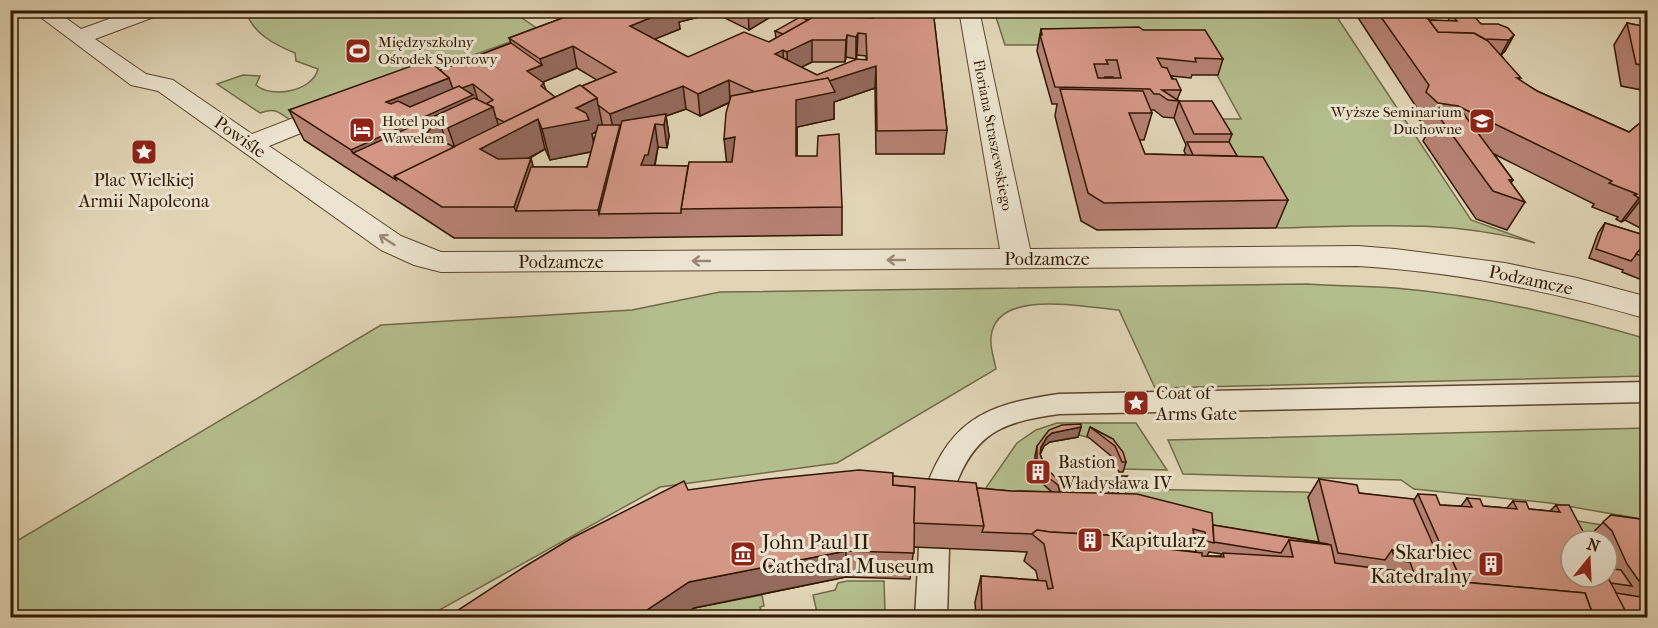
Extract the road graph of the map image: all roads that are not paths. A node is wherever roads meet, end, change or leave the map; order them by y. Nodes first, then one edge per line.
1 (41, 10) edge
2 (155, 10) edge
3 (969, 10) edge
4 (79, 37) junction
5 (352, 104) edge
6 (250, 144) junction
7 (1017, 259) junction
8 (441, 262) joint
9 (1647, 308) edge
10 (1647, 392) edge
11 (936, 503) edge
12 (934, 548) edge
13 (931, 618) edge

1 - 4 street, Powiśle
2 - 4 street
3 - 7 street, Floriana Straszewskiego
4 - 6 street, Powiśle
5 - 6 street
8 -> 6 street, Powiśle
7 -> 8 street, Podzamcze
7 - 9 street, Podzamcze
10 - 11 street
12 - 13 street

